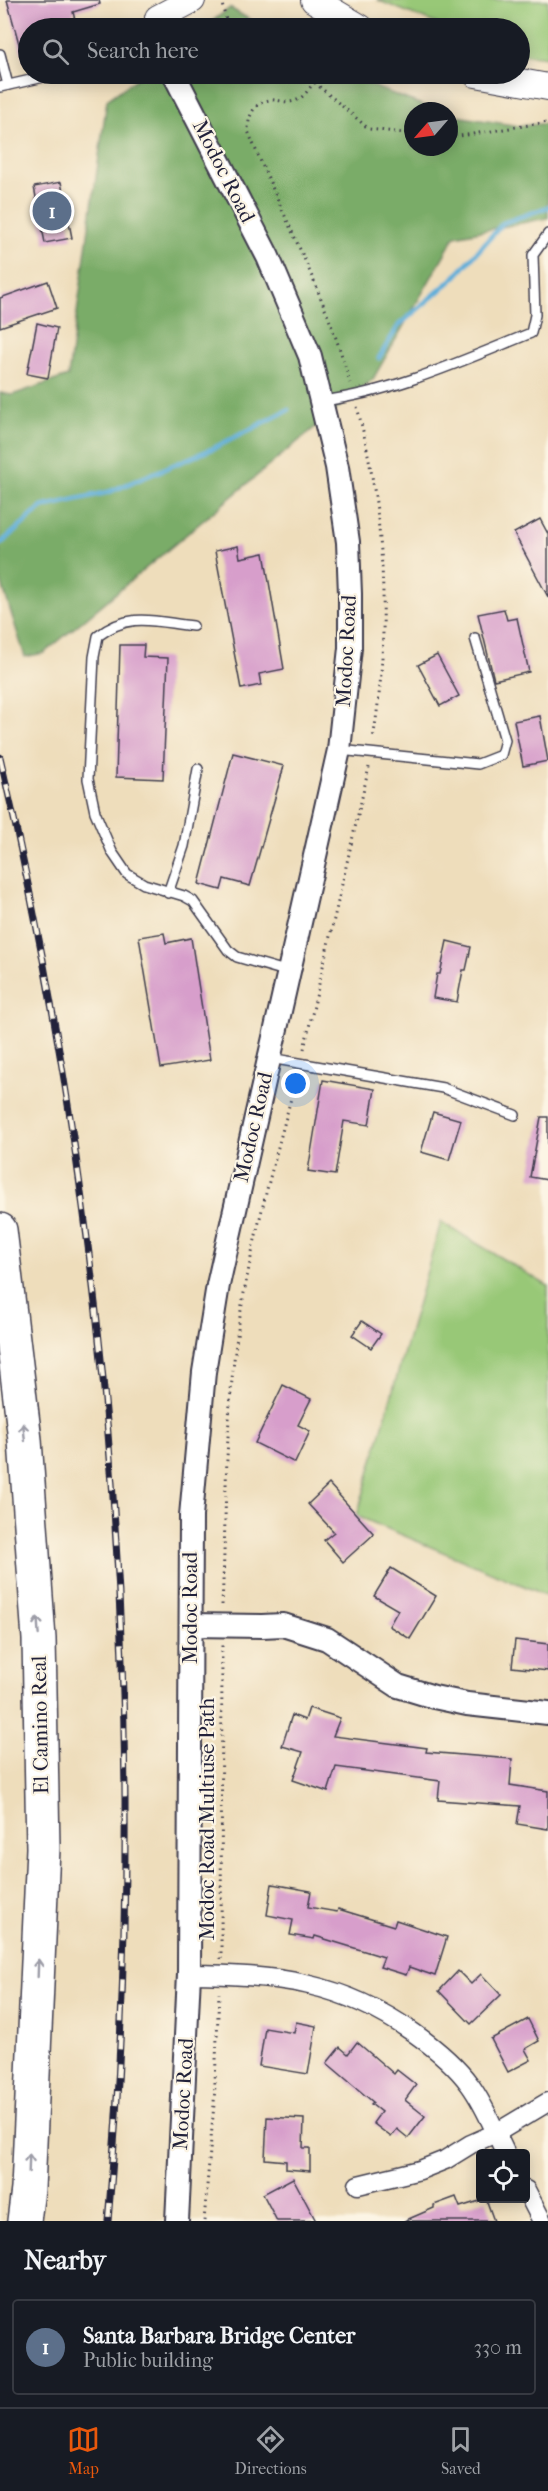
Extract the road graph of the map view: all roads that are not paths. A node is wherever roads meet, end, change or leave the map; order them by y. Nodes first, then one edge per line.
1 (192, 0) edge
2 (315, 0) edge
3 (158, 15) edge
4 (345, 18) edge
5 (0, 54) edge
6 (179, 84) edge
7 (530, 84) edge
8 (4, 86) edge
9 (548, 87) edge
10 (548, 234) edge
11 (322, 401) junction
12 (193, 626) dead end
13 (475, 638) dead end
14 (339, 750) junction
15 (198, 769) dead end
16 (168, 893) junction
17 (289, 972) junction
18 (268, 1057) junction
19 (515, 1115) dead end
20 (0, 1230) edge
21 (191, 1624) junction
22 (548, 1713) edge
23 (189, 1974) junction
24 (548, 2102) edge
25 (496, 2133) junction
26 (504, 2149) edge
27 (358, 2185) dead end
28 (530, 2199) edge
29 (24, 2221) edge
30 (177, 2221) edge
31 (542, 2221) edge

1 - 3 main road
2 - 4 main road
5 - 8 lane
6 - 11 street, Modoc Road
7 - 9 main road
10 - 11 lane
11 - 14 street, Modoc Road
12 - 16 lane
13 - 14 lane
14 - 17 street, Modoc Road
15 - 16 lane
16 - 17 lane
17 - 18 street, Modoc Road
18 - 19 lane
18 - 21 street, Modoc Road
29 -> 20 highway, El Camino Real
21 - 22 street
21 - 23 street, Modoc Road
23 - 25 street
23 - 30 street, Modoc Road
24 - 25 street
25 - 26 street
25 - 27 street
28 - 31 street

